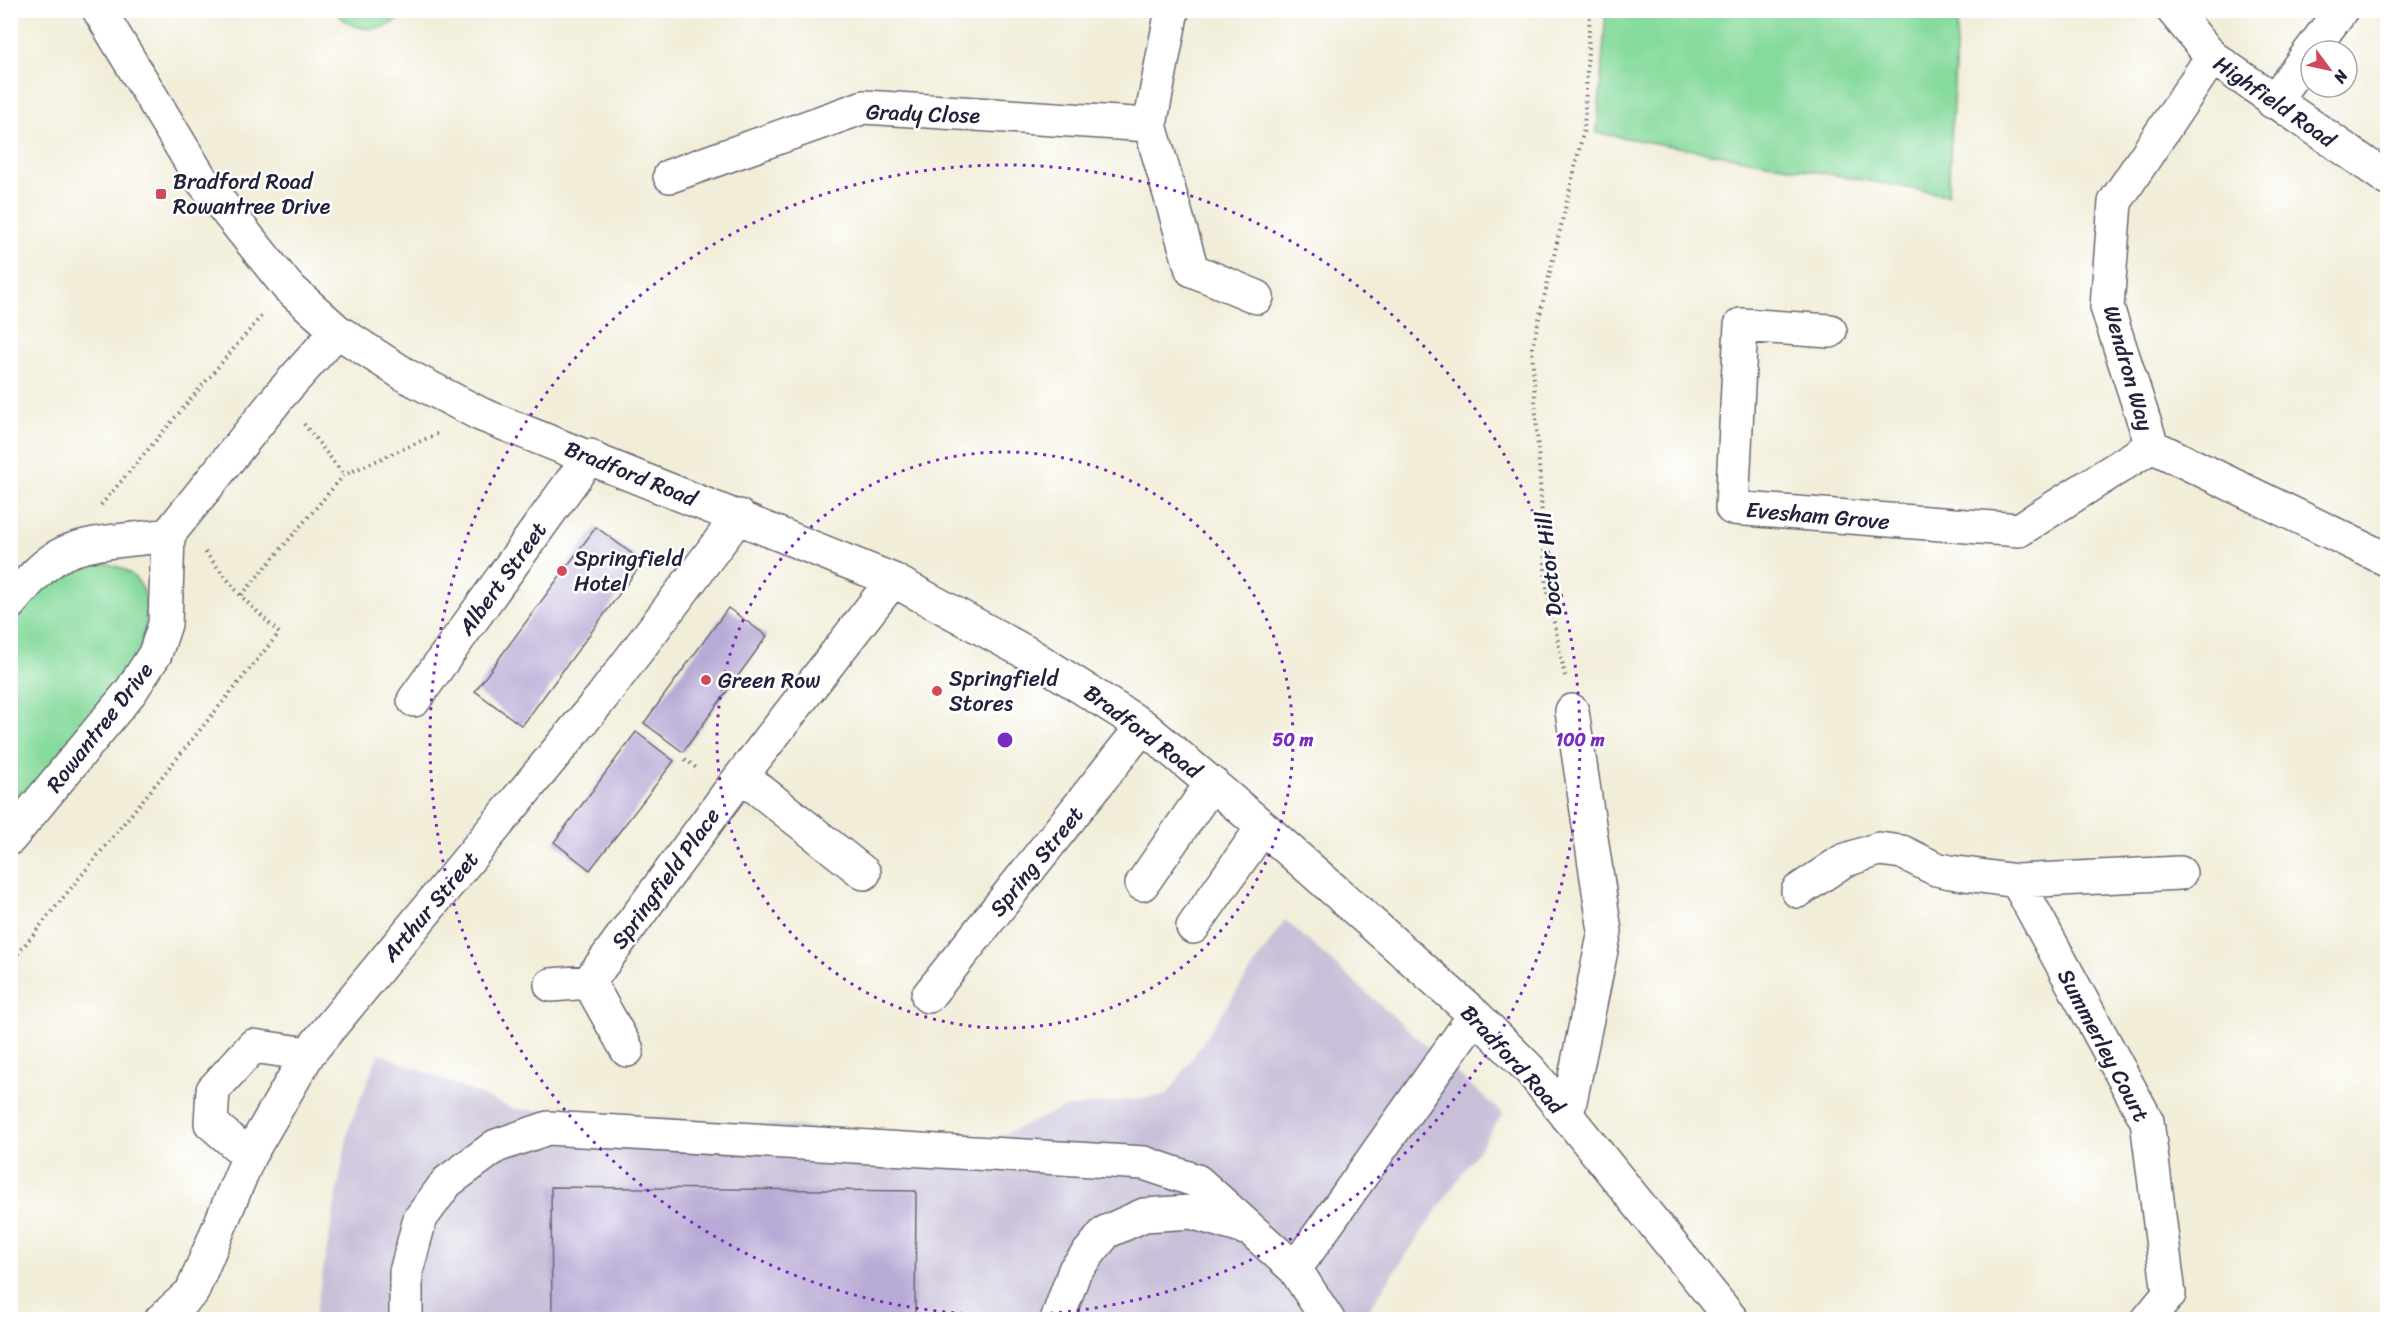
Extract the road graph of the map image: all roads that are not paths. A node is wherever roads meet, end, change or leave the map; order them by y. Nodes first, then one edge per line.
1 (99, 10) edge
2 (1172, 10) edge
3 (2173, 10) edge
4 (2341, 10) edge
5 (2212, 57) junction
6 (2273, 102) junction
7 (1150, 125) junction
8 (670, 176) dead end
9 (2388, 179) edge
10 (1257, 297) dead end
11 (337, 331) junction
12 (1830, 331) dead end
13 (2152, 446) junction
14 (590, 456) junction
15 (739, 516) junction
16 (173, 528) junction
17 (2388, 560) edge
18 (892, 580) junction
19 (10, 603) edge
20 (414, 700) dead end
21 (1572, 711) road end
22 (1143, 726) junction
23 (742, 776) junction
24 (1212, 783) junction
25 (1263, 827) junction
26 (10, 838) edge
27 (864, 873) dead end
28 (2180, 873) dead end
29 (2017, 881) junction
30 (1142, 884) dead end
31 (1798, 891) dead end
32 (1192, 927) dead end
33 (589, 982) junction
34 (551, 985) dead end
35 (928, 996) dead end
36 (1474, 1015) junction
37 (627, 1050) dead end
38 (308, 1054) junction
39 (1567, 1116) junction
40 (249, 1156) junction
41 (1256, 1231) junction
42 (1295, 1269) junction
43 (2176, 1307) edge
44 (161, 1320) edge
45 (406, 1320) edge
46 (1057, 1320) edge
47 (1328, 1320) edge
48 (1732, 1320) edge
49 (2148, 1320) edge

1 - 11 street, Bradford Road
2 - 7 street
3 - 5 street, Highfield Road
4 - 6 street
5 - 6 street, Highfield Road
5 - 13 street, Wendron Way
6 - 9 street, Highfield Road
7 - 8 street, Grady Close
7 - 10 street
11 - 14 street, Bradford Road
11 - 16 street
12 - 13 street, Evesham Grove
13 - 17 street, Wendron Way
14 - 15 street, Bradford Road
14 - 20 street, Albert Street
15 - 18 street, Bradford Road
15 - 38 street, Arthur Street
16 - 19 street
16 - 26 street, Rowantree Drive
18 - 22 street, Bradford Road
18 - 23 street, Springfield Place
21 - 39 street
22 - 24 street, Bradford Road
22 - 35 street, Spring Street
23 - 27 street
23 - 33 street, Springfield Place
24 - 25 street, Bradford Road
24 - 30 street
25 - 32 street
25 - 36 street, Bradford Road
28 - 29 street
29 - 31 street
29 - 43 street, Summerley Court
33 - 34 street
33 - 37 street
36 - 39 street, Bradford Road
36 - 42 street
38 - 40 street, Arthur Street
38 - 40 street
39 - 48 street, Bradford Road
40 - 44 street, Arthur Street
41 - 42 street
41 - 45 street
41 - 46 street
42 - 47 street
43 - 49 street, Summerley Court

